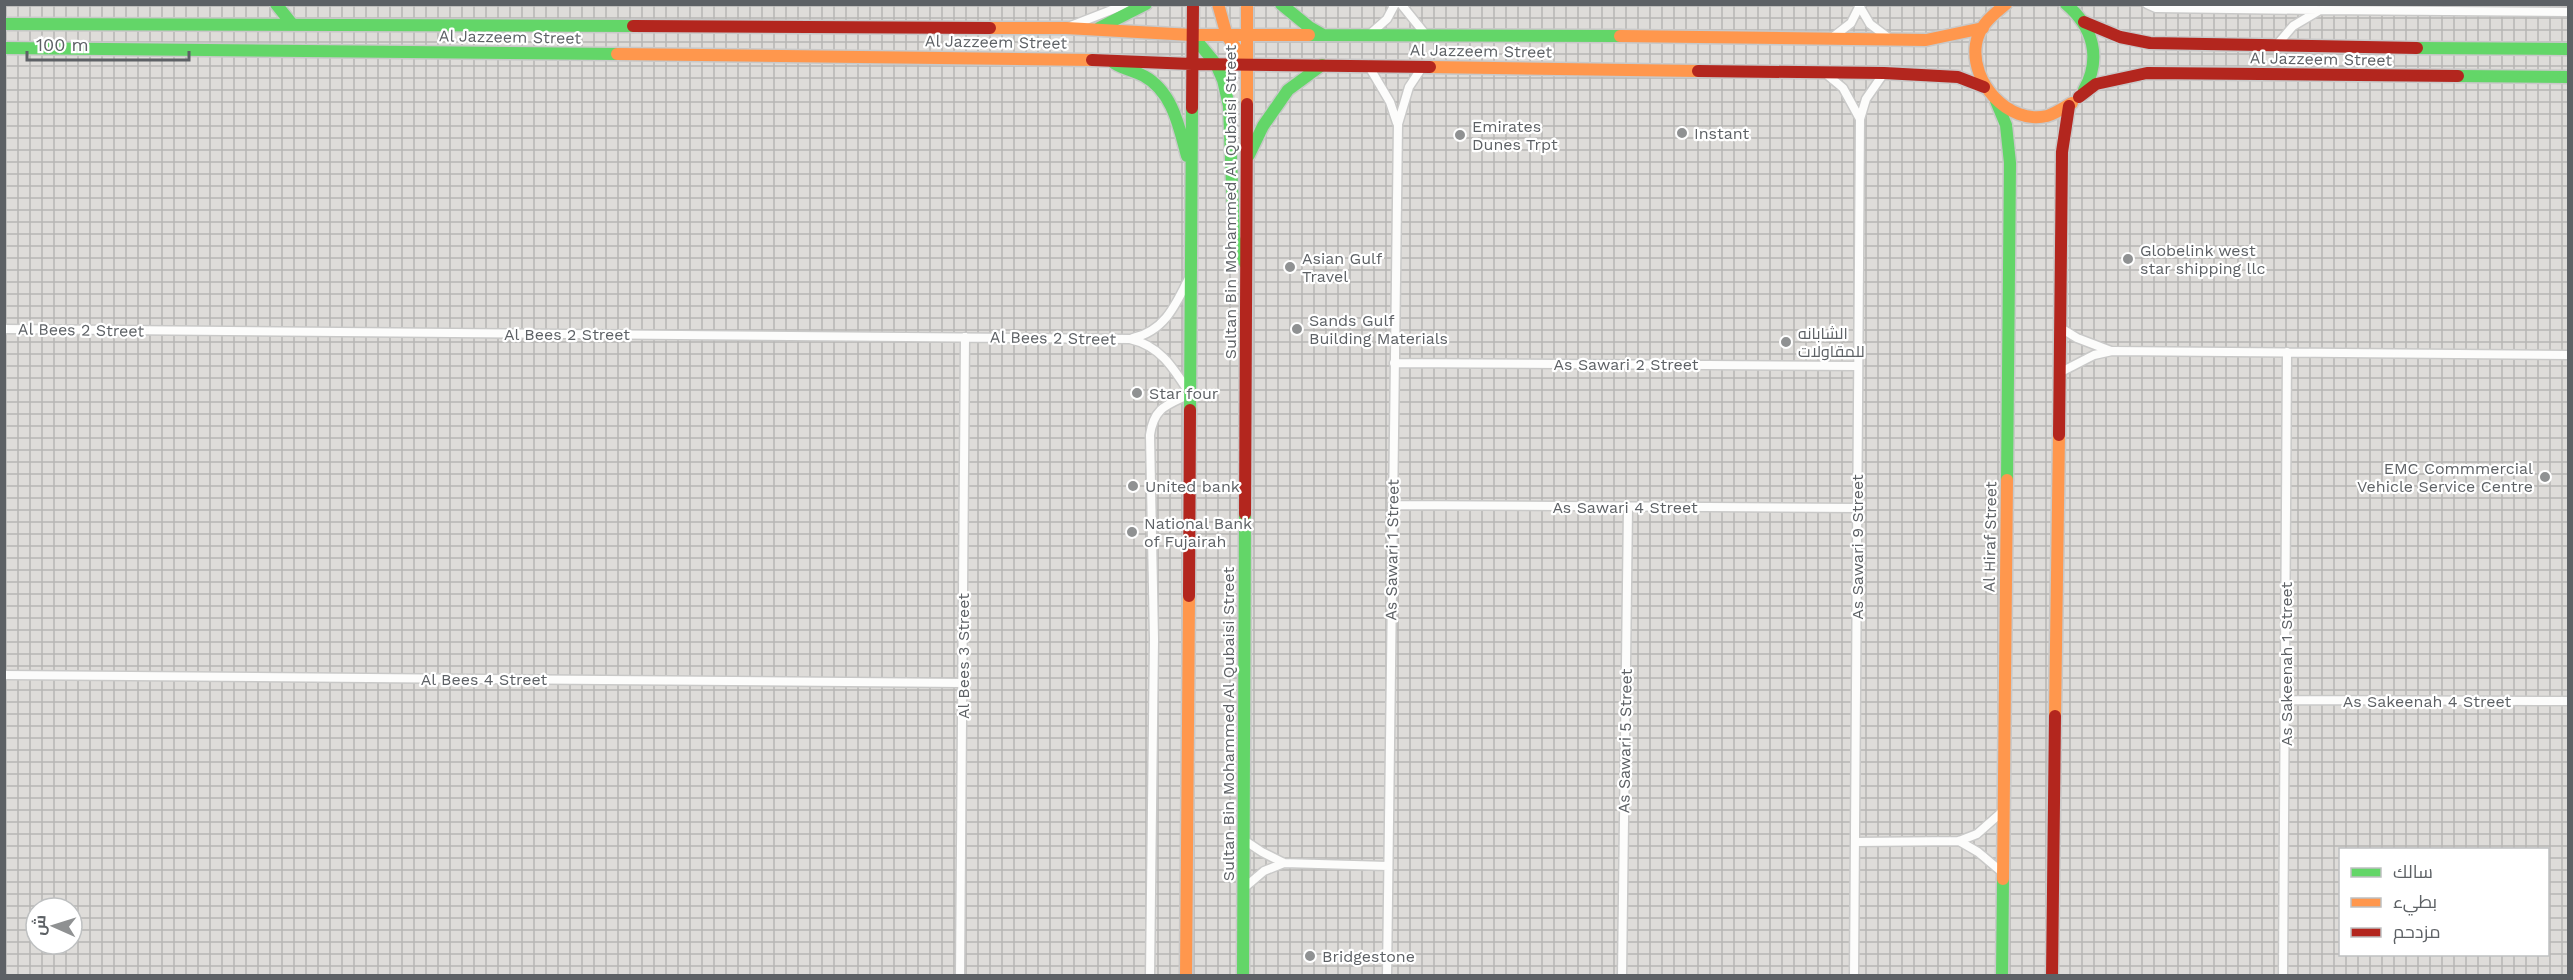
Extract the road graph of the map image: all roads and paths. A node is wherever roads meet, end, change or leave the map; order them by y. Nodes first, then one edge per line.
1 (276, 4) edge
2 (1127, 4) edge
3 (1146, 4) edge
4 (1193, 4) edge
5 (1218, 4) edge
6 (1247, 4) edge
7 (1281, 4) edge
8 (1395, 4) edge
9 (1401, 4) edge
10 (2147, 4) edge
11 (2002, 5) edge
12 (2066, 5) edge
13 (1860, 6) edge
14 (2284, 9) junction
15 (2320, 10) junction
16 (2568, 12) edge
17 (2084, 22) junction
18 (4, 24) edge
19 (292, 24) junction
20 (1066, 28) junction
21 (1983, 28) junction
22 (1097, 29) junction
23 (1370, 34) junction
24 (2285, 34) junction
25 (1192, 35) junction
26 (1226, 35) junction
27 (1246, 35) junction
28 (1426, 35) junction
29 (1324, 36) junction
30 (1829, 39) junction
31 (1894, 41) junction
32 (2275, 47) junction
33 (4, 48) edge
34 (2568, 49) edge
35 (1110, 60) junction
36 (1247, 63) junction
37 (1192, 64) junction
38 (1216, 64) junction
39 (1322, 65) junction
40 (1368, 65) junction
41 (1423, 66) junction
42 (1825, 73) junction
43 (1884, 73) junction
44 (2568, 77) edge
45 (1984, 87) junction
46 (2079, 97) junction
47 (1996, 101) junction
48 (2068, 106) junction
49 (1860, 119) junction
50 (1398, 124) junction
51 (1247, 158) junction
52 (1191, 170) junction
53 (1247, 267) junction
54 (1191, 274) junction
55 (2059, 327) junction
56 (4, 329) edge
57 (965, 338) junction
58 (1130, 339) junction
59 (2112, 351) junction
60 (2287, 352) junction
61 (2568, 355) edge
62 (1394, 363) junction
63 (1858, 366) junction
64 (2059, 373) junction
65 (1190, 394) junction
66 (1392, 505) junction
67 (1628, 507) junction
68 (1857, 508) junction
69 (4, 675) edge
70 (963, 683) junction
71 (2286, 700) junction
72 (2568, 701) edge
73 (2003, 811) junction
74 (1244, 840) junction
75 (1959, 841) junction
76 (1855, 842) junction
77 (1284, 863) junction
78 (1388, 866) junction
79 (2003, 873) junction
80 (1244, 888) junction
81 (960, 975) edge
82 (1150, 975) edge
83 (1186, 975) edge
84 (1243, 975) edge
85 (1387, 975) edge
86 (1623, 975) edge
87 (1854, 975) edge
88 (2002, 975) edge
89 (2052, 975) edge
90 (2283, 975) edge

1 - 19 street
2 - 20 street
3 - 22 street
4 - 25 street
5 - 26 street
6 - 27 street, Sultan Bin Mohammed Al Qubaisi Street
7 - 29 street
8 - 23 street
9 - 28 street
10 - 14 street
11 - 21 street
12 - 17 street
13 - 30 street
13 - 31 street
14 - 15 street
14 - 24 street
15 - 16 street
15 - 24 street
17 - 32 street, Al Jazzeem Street
17 - 46 street
18 - 19 street, Al Jazzeem Street
19 - 20 street, Al Jazzeem Street
20 - 22 street, Al Jazzeem Street
21 - 31 street, Al Jazzeem Street
21 - 45 street
22 - 25 street, Al Jazzeem Street
23 - 28 street, Al Jazzeem Street
23 - 29 street, Al Jazzeem Street
24 - 32 street
25 - 26 street, Al Jazzeem Street
25 - 37 street
25 - 38 street
26 - 27 street, Al Jazzeem Street
26 - 36 street
27 - 29 street, Al Jazzeem Street
27 - 36 street, Sultan Bin Mohammed Al Qubaisi Street
28 - 30 street, Al Jazzeem Street
30 - 31 street, Al Jazzeem Street
32 - 34 street, Al Jazzeem Street
33 - 35 street, Al Jazzeem Street
35 - 37 street, Al Jazzeem Street
35 - 52 street
36 - 38 street, Al Jazzeem Street
36 - 39 street, Al Jazzeem Street
36 - 51 street, Sultan Bin Mohammed Al Qubaisi Street
37 - 38 street, Al Jazzeem Street
37 - 52 street
38 - 53 street
39 - 40 street, Al Jazzeem Street
39 - 51 street
40 - 41 street, Al Jazzeem Street
40 - 50 street, As Sawari 1 Street
41 - 42 street, Al Jazzeem Street
41 - 50 street, As Sawari 1 Street
42 - 43 street, Al Jazzeem Street
42 - 49 street
43 - 45 street, Al Jazzeem Street
43 - 49 street, As Sawari 9 Street
44 - 46 street, Al Jazzeem Street
45 - 47 street
46 - 48 street
47 - 48 street
47 - 73 street, Al Hiraf Street
48 - 55 street
49 - 63 street, As Sawari 9 Street
50 - 62 street, As Sawari 1 Street
51 - 53 street, Sultan Bin Mohammed Al Qubaisi Street
52 - 54 street
53 - 74 street, Sultan Bin Mohammed Al Qubaisi Street
54 - 58 street, Al Bees 2 Street
54 - 65 street
55 - 59 street
55 - 64 street
56 - 57 street, Al Bees 2 Street
57 - 58 street, Al Bees 2 Street
57 - 70 street, Al Bees 3 Street
58 - 65 street, Al Bees 2 Street
59 - 60 street
59 - 64 street
60 - 61 street
60 - 71 street, As Sakeenah 1 Street
62 - 63 street, As Sawari 2 Street
62 - 66 street, As Sawari 1 Street
63 - 68 street, As Sawari 9 Street
64 - 89 street
65 - 82 street
65 - 83 street
66 - 67 street, As Sawari 4 Street
66 - 78 street, As Sawari 1 Street
67 - 68 street, As Sawari 4 Street
67 - 86 street, As Sawari 5 Street
68 - 76 street, As Sawari 9 Street
69 - 70 street, Al Bees 4 Street
70 - 81 street, Al Bees 3 Street
71 - 72 street, As Sakeenah 4 Street
71 - 90 street, As Sakeenah 1 Street
73 - 75 street
73 - 79 street, Al Hiraf Street
74 - 77 street
74 - 80 street, Sultan Bin Mohammed Al Qubaisi Street
75 - 76 street
75 - 79 street
76 - 87 street, As Sawari 9 Street
77 - 78 street
77 - 80 street
78 - 85 street, As Sawari 1 Street
79 - 88 street, Al Hiraf Street
80 - 84 street, Sultan Bin Mohammed Al Qubaisi Street

